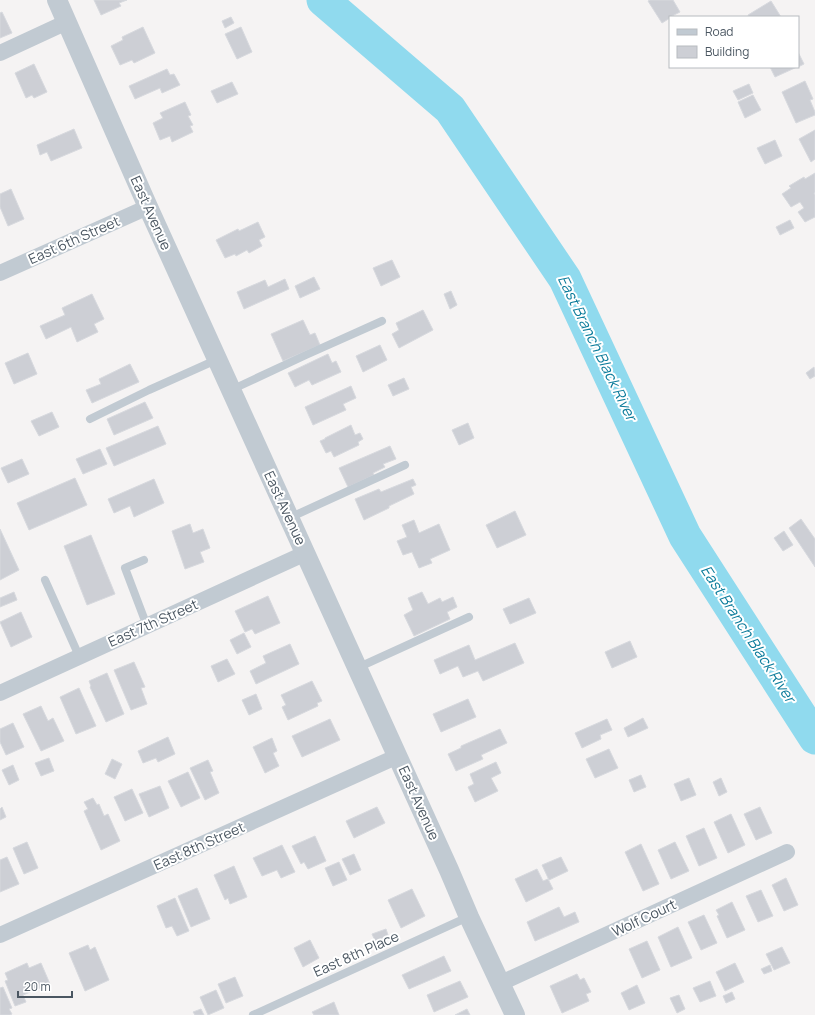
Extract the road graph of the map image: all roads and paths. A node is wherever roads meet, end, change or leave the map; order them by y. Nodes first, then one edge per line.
1 (57, 0) edge
2 (67, 22) junction
3 (0, 53) edge
4 (148, 207) junction
5 (0, 273) edge
6 (382, 321) dead end
7 (217, 360) junction
8 (231, 390) junction
9 (90, 419) dead end
10 (405, 465) dead end
11 (290, 518) junction
12 (306, 554) junction
13 (144, 560) dead end
14 (45, 580) dead end
15 (469, 617) dead end
16 (147, 626) junction
17 (79, 656) junction
18 (357, 668) junction
19 (0, 692) edge
20 (398, 756) junction
21 (787, 852) dead end
22 (469, 917) junction
23 (0, 935) edge
24 (501, 983) junction
25 (253, 1015) edge
26 (515, 1015) edge

1 - 2 street, East Avenue
2 - 3 street
2 - 4 street, East Avenue
4 - 5 street, East 6th Street
4 - 7 street, East Avenue
6 - 8 lane
7 - 8 street, East Avenue
7 - 9 lane
8 - 11 street, East Avenue
10 - 11 lane
11 - 12 street, East Avenue
12 - 16 street, East 7th Street
12 - 18 street, East Avenue
13 - 16 lane
14 - 17 lane
15 - 18 lane
16 - 17 street, East 7th Street
17 - 19 street, East 7th Street
18 - 20 street, East Avenue
20 - 22 street, East Avenue
20 - 23 street, East 8th Street
21 - 24 street, Wolf Court
22 - 24 street, East Avenue
22 - 25 lane, East 8th Place
24 - 26 street, East Avenue

